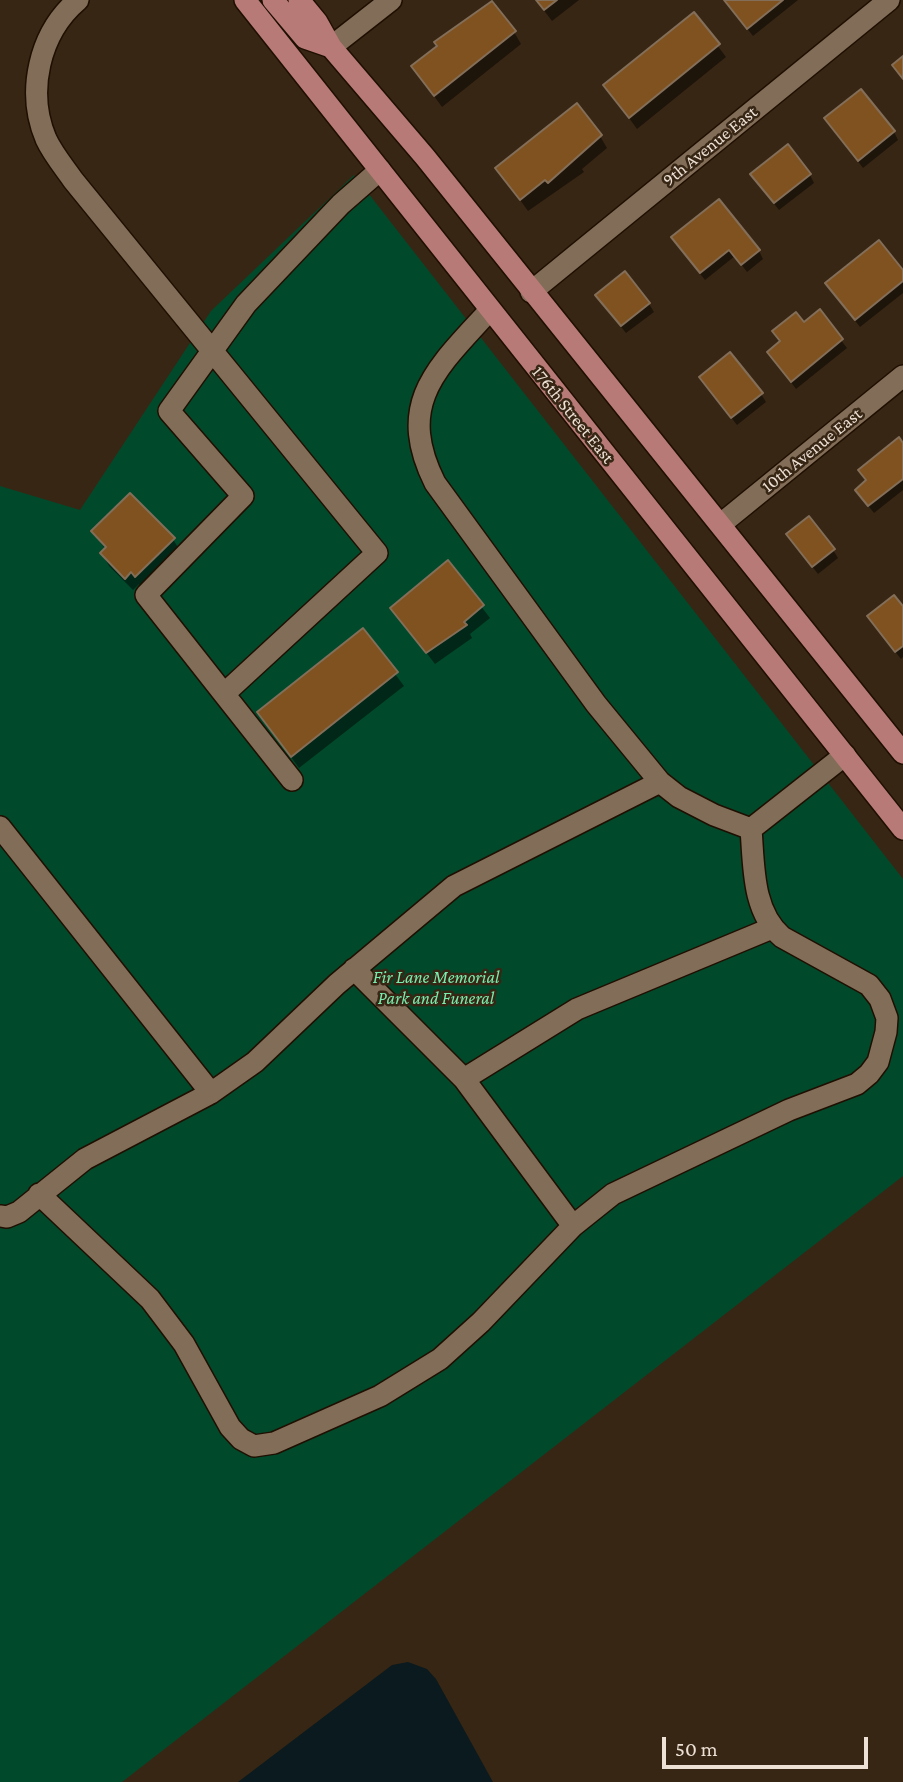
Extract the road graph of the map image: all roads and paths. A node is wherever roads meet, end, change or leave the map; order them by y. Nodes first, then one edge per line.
1 (78, 0) edge
2 (245, 0) edge
3 (273, 0) edge
4 (299, 0) edge
5 (391, 0) edge
6 (889, 0) edge
7 (331, 47) junction
8 (380, 170) junction
9 (531, 292) junction
10 (489, 311) junction
11 (213, 351) junction
12 (903, 376) edge
13 (721, 524) junction
14 (224, 694) junction
15 (903, 752) edge
16 (845, 755) junction
17 (292, 780) dead end
18 (660, 782) junction
19 (0, 827) edge
20 (751, 829) junction
21 (903, 829) edge
22 (772, 928) junction
23 (354, 969) junction
24 (464, 1079) junction
25 (211, 1093) junction
26 (40, 1194) junction
27 (0, 1216) edge
28 (573, 1227) junction

1 - 11 street
2 - 8 main road, 176th Street East
3 - 7 main road
4 - 7 main road
5 - 7 street
6 - 9 street, 9th Avenue East
7 - 9 main road
8 - 10 main road, 176th Street East
8 - 11 street
9 - 13 main road
10 - 16 main road, 176th Street East
10 - 18 street
11 - 14 street
11 - 14 street
12 - 13 street, 10th Avenue East
13 - 15 main road
14 - 17 street
16 - 20 street
16 - 21 main road, 176th Street East
18 - 20 street
18 - 23 street
19 - 25 street
20 - 22 street
22 - 24 street
22 - 28 street
23 - 24 street
23 - 25 street
24 - 28 street
25 - 26 street
26 - 27 street
26 - 28 street

